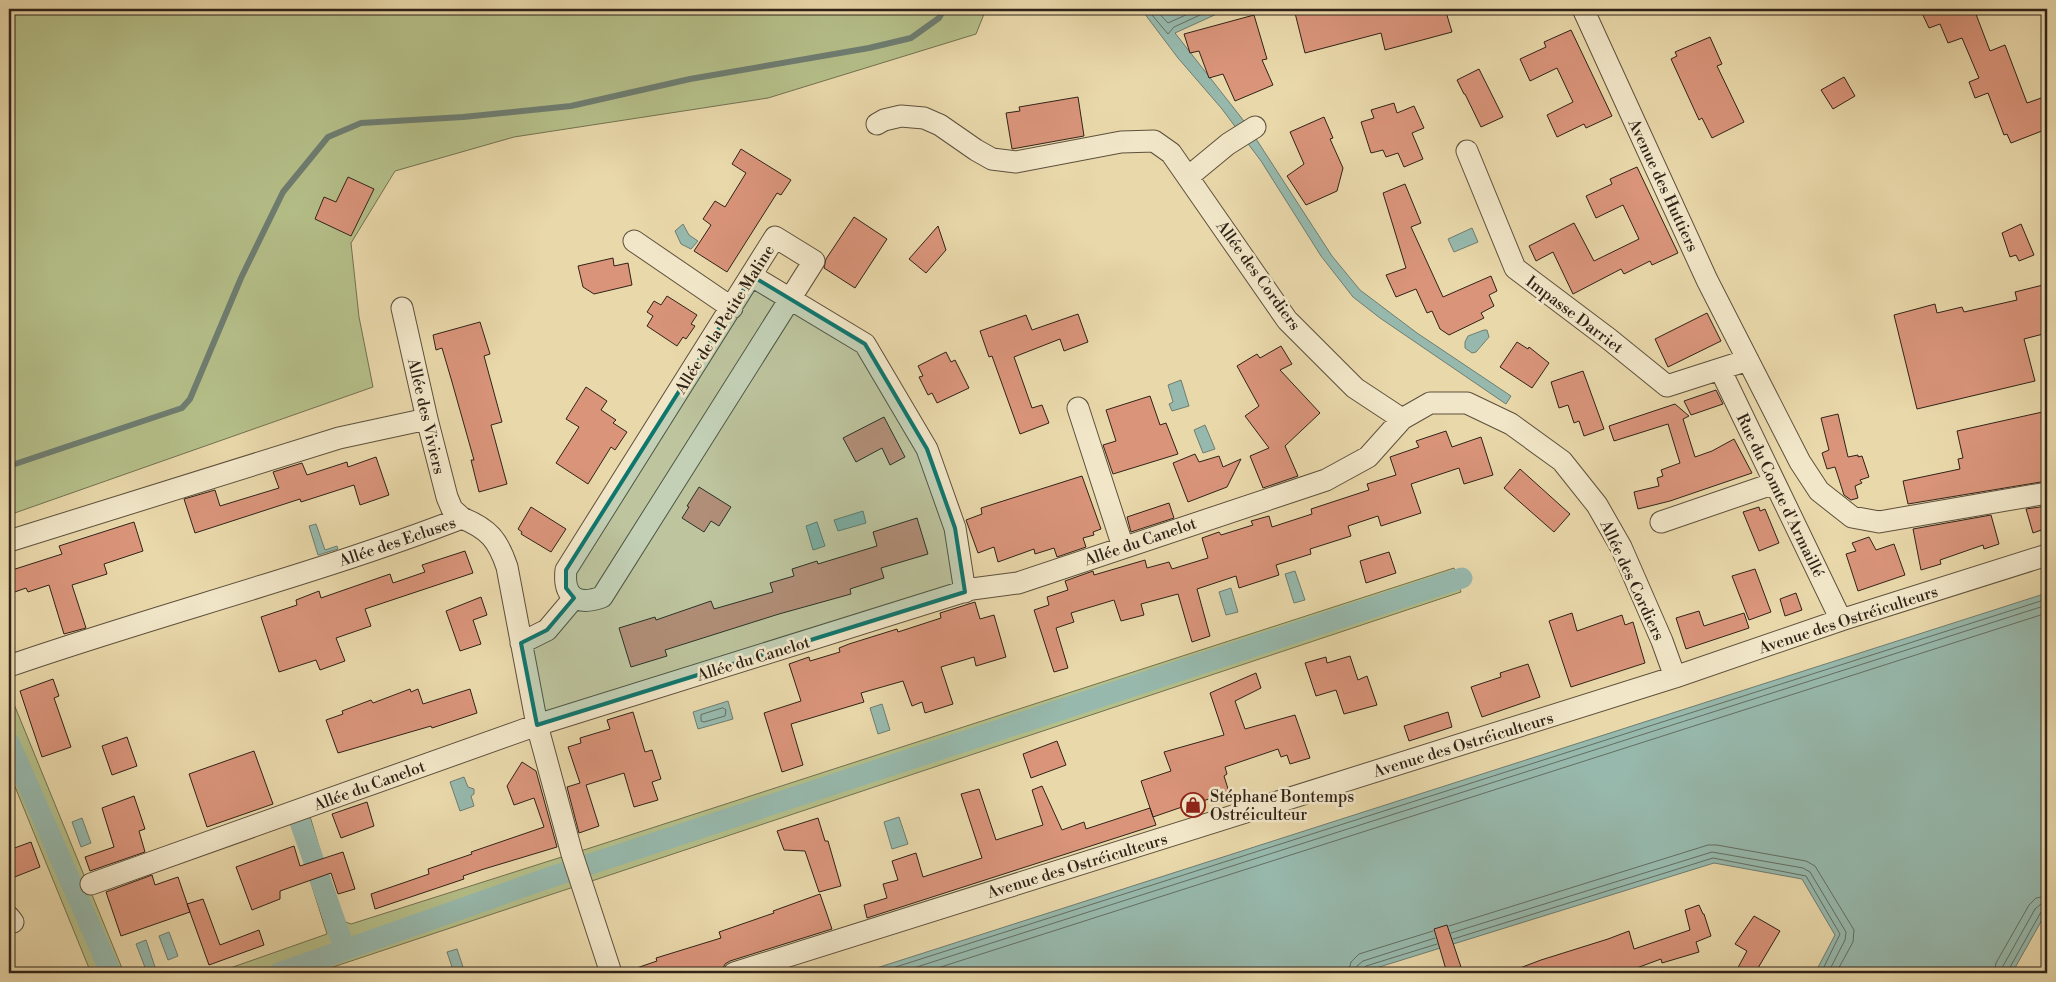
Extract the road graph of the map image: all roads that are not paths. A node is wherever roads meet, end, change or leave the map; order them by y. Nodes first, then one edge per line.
1 (1583, 9) edge
2 (877, 124) dead end
3 (1255, 127) dead end
4 (1467, 151) dead end
5 (1188, 176) junction
6 (634, 241) dead end
7 (752, 276) junction
8 (790, 298) junction
9 (402, 308) dead end
10 (732, 308) junction
11 (1748, 360) junction
12 (1720, 369) junction
13 (1078, 408) dead end
14 (427, 419) junction
15 (1402, 419) junction
16 (1776, 483) junction
17 (2047, 493) edge
18 (462, 518) junction
19 (1661, 522) dead end
20 (9, 542) edge
21 (1123, 547) junction
22 (2047, 555) edge
23 (965, 592) junction
24 (574, 598) junction
25 (1841, 620) junction
26 (521, 643) junction
27 (9, 666) edge
28 (1675, 677) junction
29 (537, 725) junction
30 (91, 884) dead end
31 (611, 973) edge
32 (734, 973) edge

1 - 11 street, Avenue des Huttiers
2 - 5 street, Allée des Cordiers
3 - 5 street
4 - 12 street, Impasse Darriet
5 - 15 street, Allée des Cordiers
6 - 10 street
7 - 8 street
7 - 8 street, Allée de la Petite Maline
7 - 10 street, Allée de la Petite Maline
8 - 23 street
8 - 24 street, Allée de la Petite Maline
9 - 14 street, Allée des Viviers
10 - 24 street, Allée de la Petite Maline
11 - 12 street, Impasse Darriet
11 - 17 street, Avenue des Huttiers
12 - 16 street, Rue du Comte d'Armaillé
13 - 21 street
14 - 18 street, Allée des Viviers
14 - 20 street
15 - 21 street, Allée du Canelot
15 - 28 street, Allée des Cordiers
16 - 19 street
16 - 25 street, Rue du Comte d'Armaillé
18 - 26 street, Allée des Ecluses
18 - 27 street, Allée des Ecluses
21 - 23 street, Allée du Canelot
22 - 25 street, Avenue des Ostréiculteurs
23 - 29 street, Allée du Canelot
24 - 26 street
25 - 28 street, Avenue des Ostréiculteurs
26 - 29 street, Allée des Ecluses
28 - 32 street, Avenue des Ostréiculteurs
29 - 30 street, Allée du Canelot
29 - 31 street, Allée des Ecluses

